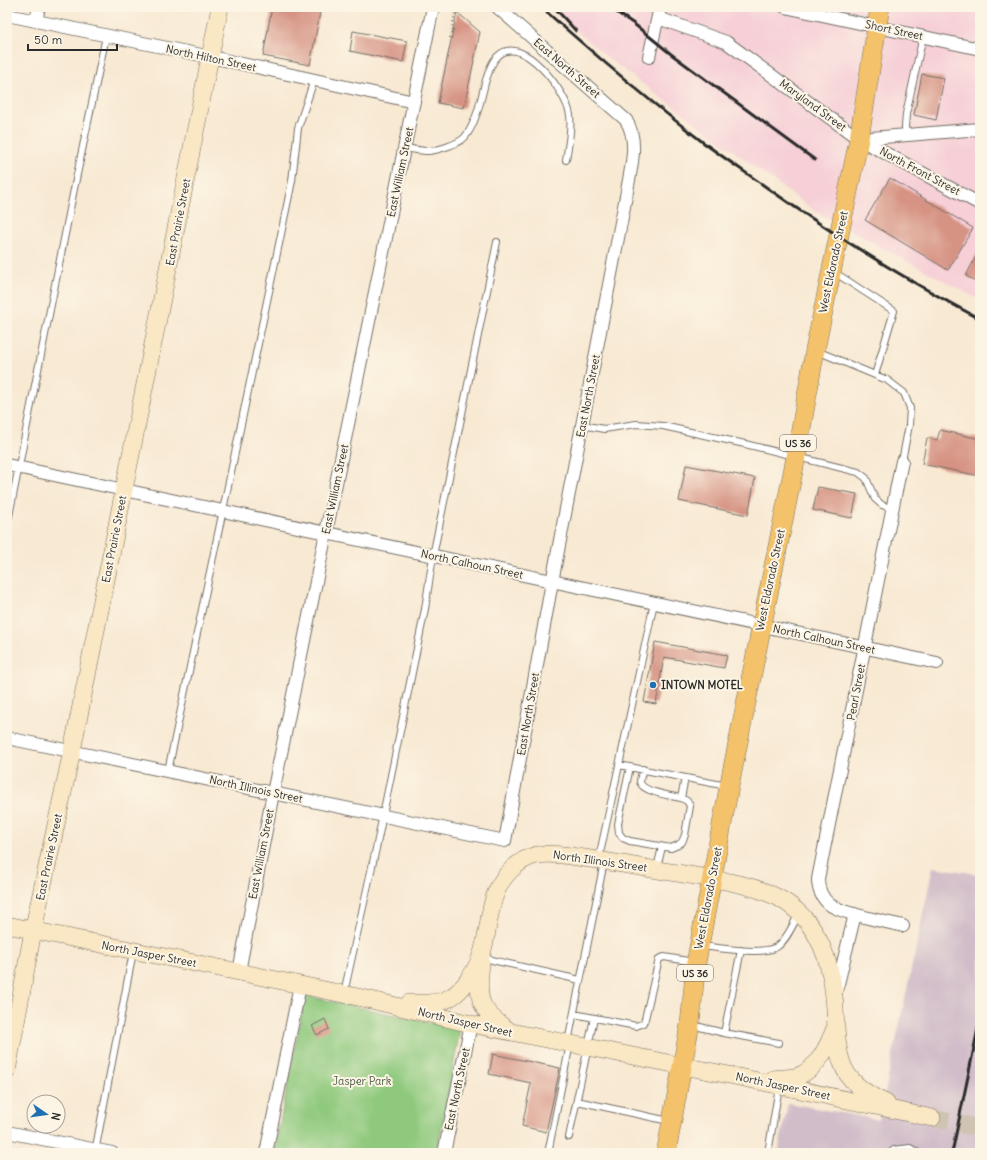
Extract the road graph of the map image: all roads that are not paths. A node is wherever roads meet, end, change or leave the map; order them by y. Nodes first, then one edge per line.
1 (39, 7) edge
2 (220, 7) edge
3 (433, 7) edge
4 (497, 7) edge
5 (785, 7) edge
6 (880, 7) edge
7 (659, 13) edge
8 (7, 15) edge
9 (36, 21) junction
10 (877, 26) junction
11 (106, 36) junction
12 (923, 36) junction
13 (980, 49) edge
14 (650, 57) dead end
15 (211, 58) junction
16 (314, 80) junction
17 (414, 102) junction
18 (980, 129) edge
19 (906, 135) junction
20 (859, 138) junction
21 (405, 148) junction
22 (566, 160) dead end
23 (980, 204) edge
24 (498, 242) dead end
25 (832, 271) junction
26 (815, 350) junction
27 (875, 375) junction
28 (582, 425) junction
29 (796, 457) junction
30 (902, 461) joint
31 (7, 466) edge
32 (19, 468) junction
33 (124, 490) junction
34 (894, 509) junction
35 (223, 511) junction
36 (7, 526) edge
37 (326, 533) junction
38 (433, 556) junction
39 (552, 582) junction
40 (654, 603) junction
41 (761, 626) junction
42 (864, 648) junction
43 (938, 664) dead end
44 (7, 738) edge
45 (72, 751) junction
46 (619, 765) junction
47 (630, 767) junction
48 (643, 770) junction
49 (168, 771) junction
50 (685, 778) junction
51 (729, 787) junction
52 (273, 793) junction
53 (681, 798) junction
54 (383, 816) junction
55 (505, 841) joint
56 (662, 846) junction
57 (601, 860) junction
58 (657, 870) junction
59 (712, 879) junction
60 (799, 914) junction
61 (855, 914) junction
62 (7, 926) edge
63 (903, 926) dead end
64 (33, 931) junction
65 (741, 950) junction
66 (133, 951) junction
67 (698, 954) junction
68 (481, 956) junction
69 (239, 972) junction
70 (580, 980) junction
71 (300, 985) junction
72 (344, 994) junction
73 (835, 996) junction
74 (367, 999) junction
75 (574, 1014) junction
76 (594, 1018) junction
77 (471, 1024) junction
78 (690, 1024) junction
79 (836, 1026) junction
80 (511, 1032) junction
81 (724, 1033) junction
82 (779, 1043) dead end
83 (569, 1044) junction
84 (588, 1048) junction
85 (682, 1067) junction
86 (7, 1071) edge
87 (739, 1077) junction
88 (780, 1086) junction
89 (577, 1101) junction
90 (672, 1122) junction
91 (7, 1132) edge
92 (569, 1137) dead end
93 (95, 1151) edge
94 (112, 1153) edge
95 (266, 1153) edge
96 (444, 1153) edge
97 (548, 1153) edge
98 (666, 1153) edge
99 (768, 1153) edge
100 (890, 1153) edge
101 (918, 1153) edge

1 - 9 street
2 - 15 street, East Prairie Street
3 - 17 street, East William Street
4 - 28 street, East North Street
5 - 10 street, Short Street
6 - 10 main road, West Eldorado Street / US 36
7 - 14 street
7 - 20 street, Maryland Street
8 - 9 street, North Hilton Street
9 - 11 street, North Hilton Street
10 - 12 street, Short Street
10 - 20 main road, West Eldorado Street / US 36
11 - 15 street, North Hilton Street
11 - 32 lane
12 - 13 street, Short Street
12 - 19 lane
15 - 16 street, North Hilton Street
15 - 33 street, East Prairie Street
16 - 17 street, North Hilton Street
16 - 35 lane
17 - 21 street, East William Street
18 - 19 street
19 - 20 street
20 - 23 street, North Front Street
20 - 25 main road, West Eldorado Street / US 36
21 - 22 lane
21 - 37 street, East William Street
24 - 38 lane
25 - 26 main road, West Eldorado Street / US 36
25 - 27 lane
26 - 27 lane
26 - 29 main road, West Eldorado Street / US 36
27 - 30 lane
28 - 29 lane
28 - 39 street, East North Street
29 - 34 lane
29 - 41 main road, West Eldorado Street / US 36
30 - 34 street, Pearl Street
31 - 32 street, North Calhoun Street
32 - 33 street, North Calhoun Street
32 - 36 lane
33 - 35 street, North Calhoun Street
33 - 45 street, East Prairie Street
34 - 42 street, Pearl Street
35 - 37 street, North Calhoun Street
35 - 49 lane
37 - 38 street, North Calhoun Street
37 - 52 street, East William Street
38 - 39 street, North Calhoun Street
38 - 54 lane
39 - 40 street, North Calhoun Street
39 - 55 street, East North Street
40 - 41 street, North Calhoun Street
40 - 46 lane
41 - 42 street, North Calhoun Street
41 - 51 main road, West Eldorado Street / US 36
42 - 43 street, North Calhoun Street
42 - 61 street, Pearl Street
44 - 45 street, North Illinois Street
45 - 49 street, North Illinois Street
45 - 64 street, East Prairie Street
46 - 47 lane
46 - 57 lane
47 - 48 lane
47 - 56 lane
48 - 50 lane
48 - 53 lane
49 - 52 street, North Illinois Street
50 - 51 lane
50 - 53 lane
51 - 59 main road, West Eldorado Street / US 36
52 - 54 street, North Illinois Street
52 - 69 street, East William Street
53 - 56 lane
54 - 55 street, North Illinois Street
54 - 72 lane
56 - 58 lane
57 - 58 street, North Illinois Street
57 - 68 street, North Illinois Street
57 - 70 lane
58 - 59 street, North Illinois Street
59 - 60 street, North Illinois Street
59 - 67 main road, West Eldorado Street / US 36
60 - 65 lane
60 - 73 street, North Illinois Street
61 - 63 street
61 - 73 street
62 - 64 street, North Jasper Street
64 - 66 street, North Jasper Street
64 - 86 street, East Prairie Street
65 - 67 lane
65 - 81 lane
66 - 69 street, North Jasper Street
66 - 93 lane
67 - 76 lane
67 - 78 main road, West Eldorado Street / US 36
68 - 70 lane
68 - 74 street, North Illinois Street
68 - 80 street
69 - 71 street, North Jasper Street
70 - 75 lane
71 - 72 street, North Jasper Street
71 - 95 street
72 - 74 street, North Jasper Street
73 - 79 street, North Illinois Street
74 - 77 street, North Jasper Street
75 - 76 lane
75 - 83 lane
76 - 84 lane
77 - 80 street, North Jasper Street
77 - 96 street, East North Street
78 - 81 lane
78 - 85 main road, West Eldorado Street / US 36
79 - 87 street
79 - 88 street, North Jasper Street
80 - 83 street, North Jasper Street
81 - 82 lane
83 - 84 street, North Jasper Street
83 - 97 lane
84 - 85 street, North Jasper Street
84 - 89 lane
85 - 87 street, North Jasper Street
85 - 90 main road, West Eldorado Street / US 36
87 - 88 street, North Jasper Street
88 - 99 lane
89 - 90 lane
89 - 92 lane
90 - 98 main road, West Eldorado Street / US 36
91 - 93 street
93 - 94 street
100 - 101 lane

